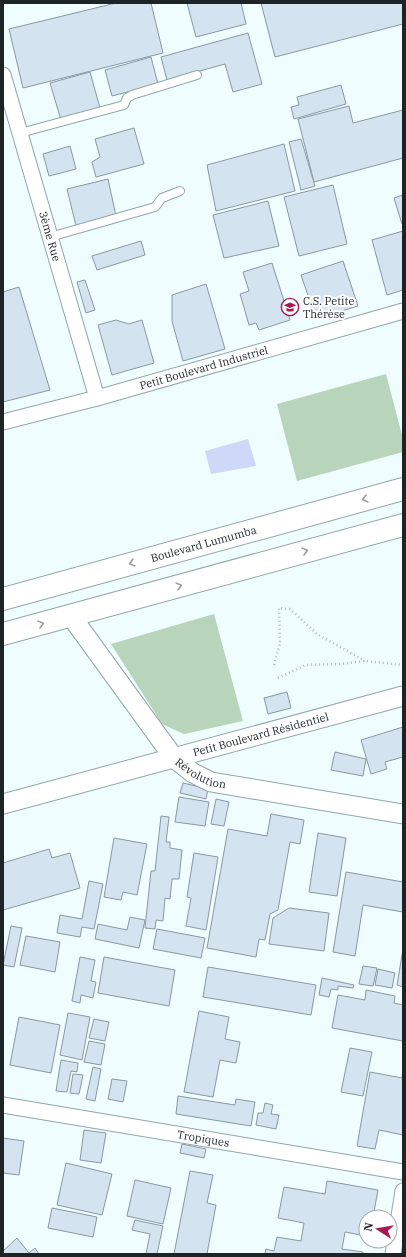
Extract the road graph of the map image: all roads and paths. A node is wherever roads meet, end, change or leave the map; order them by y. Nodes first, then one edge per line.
1 (197, 75) dead end
2 (3, 76) edge
3 (20, 133) junction
4 (180, 191) dead end
5 (50, 237) junction
6 (403, 311) edge
7 (96, 398) junction
8 (3, 422) edge
9 (403, 489) edge
10 (403, 525) edge
11 (3, 599) edge
12 (71, 616) junction
13 (3, 634) edge
14 (364, 661) junction
15 (274, 665) dead end
16 (403, 665) edge
17 (278, 678) dead end
18 (403, 696) edge
19 (174, 758) junction
20 (3, 804) edge
21 (403, 814) edge
22 (3, 1105) edge
23 (403, 1172) edge
24 (403, 1191) edge
25 (392, 1254) edge

1 - 3 lane
2 - 3 street, 3ème Rue
3 - 5 street, 3ème Rue
4 - 5 lane
5 - 7 street, 3ème Rue
6 - 7 street, Petit Boulevard Industriel
7 - 8 street, Petit Boulevard Industriel
9 -> 11 highway, Boulevard Lumumba
12 -> 10 highway
13 -> 12 highway
12 - 19 street, Révolution
14 - 15 path
14 - 16 path
14 - 17 path
18 - 19 street, Petit Boulevard Résidentiel
19 - 20 street, Petit Boulevard Résidentiel
19 - 21 street, Révolution
22 - 23 street, Tropiques
24 - 25 street

